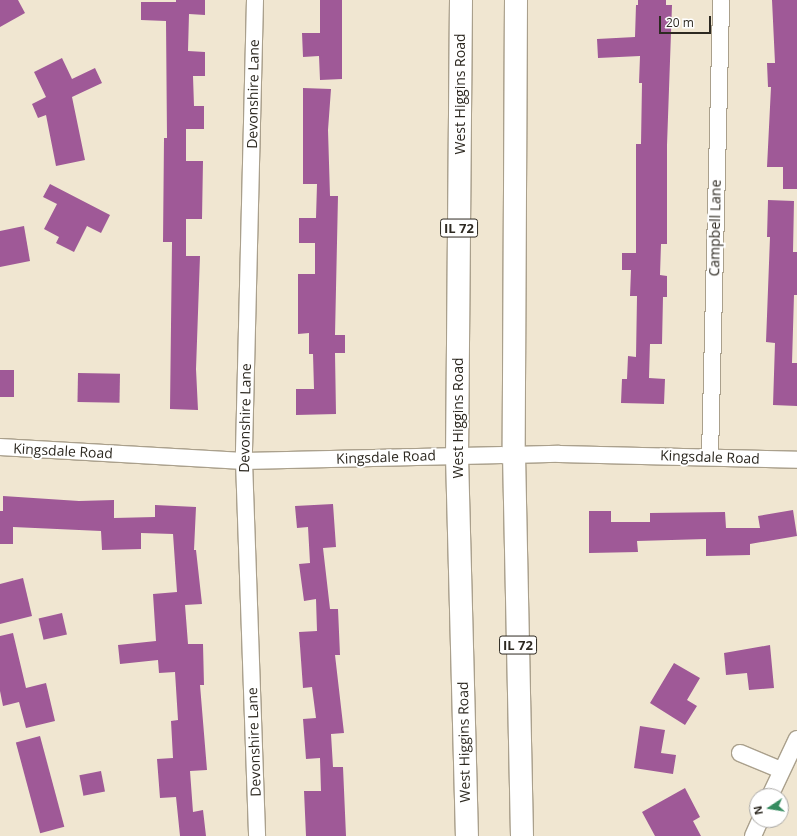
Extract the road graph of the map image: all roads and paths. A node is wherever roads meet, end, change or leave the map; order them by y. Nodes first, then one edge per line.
1 (255, 0) edge
2 (461, 0) edge
3 (516, 0) edge
4 (721, 0) edge
5 (0, 447) edge
6 (514, 454) junction
7 (458, 456) junction
8 (710, 456) junction
9 (797, 460) edge
10 (244, 461) junction
11 (797, 739) edge
12 (740, 753) dead end
13 (781, 770) junction
14 (773, 788) edge
15 (257, 836) edge
16 (467, 836) edge
17 (522, 836) edge

1 - 10 street, Devonshire Lane
2 - 7 main road, West Higgins Road / IL 72
3 - 6 main road, IL 72
4 - 8 street, Campbell Lane
5 - 10 street, Kingsdale Road
6 - 7 street, Kingsdale Road
6 - 8 street, Kingsdale Road
6 - 17 main road, IL 72
7 - 10 street, Kingsdale Road
7 - 16 main road, West Higgins Road / IL 72
8 - 9 street, Kingsdale Road
10 - 15 street, Devonshire Lane
11 - 13 street
12 - 13 street
13 - 14 street

